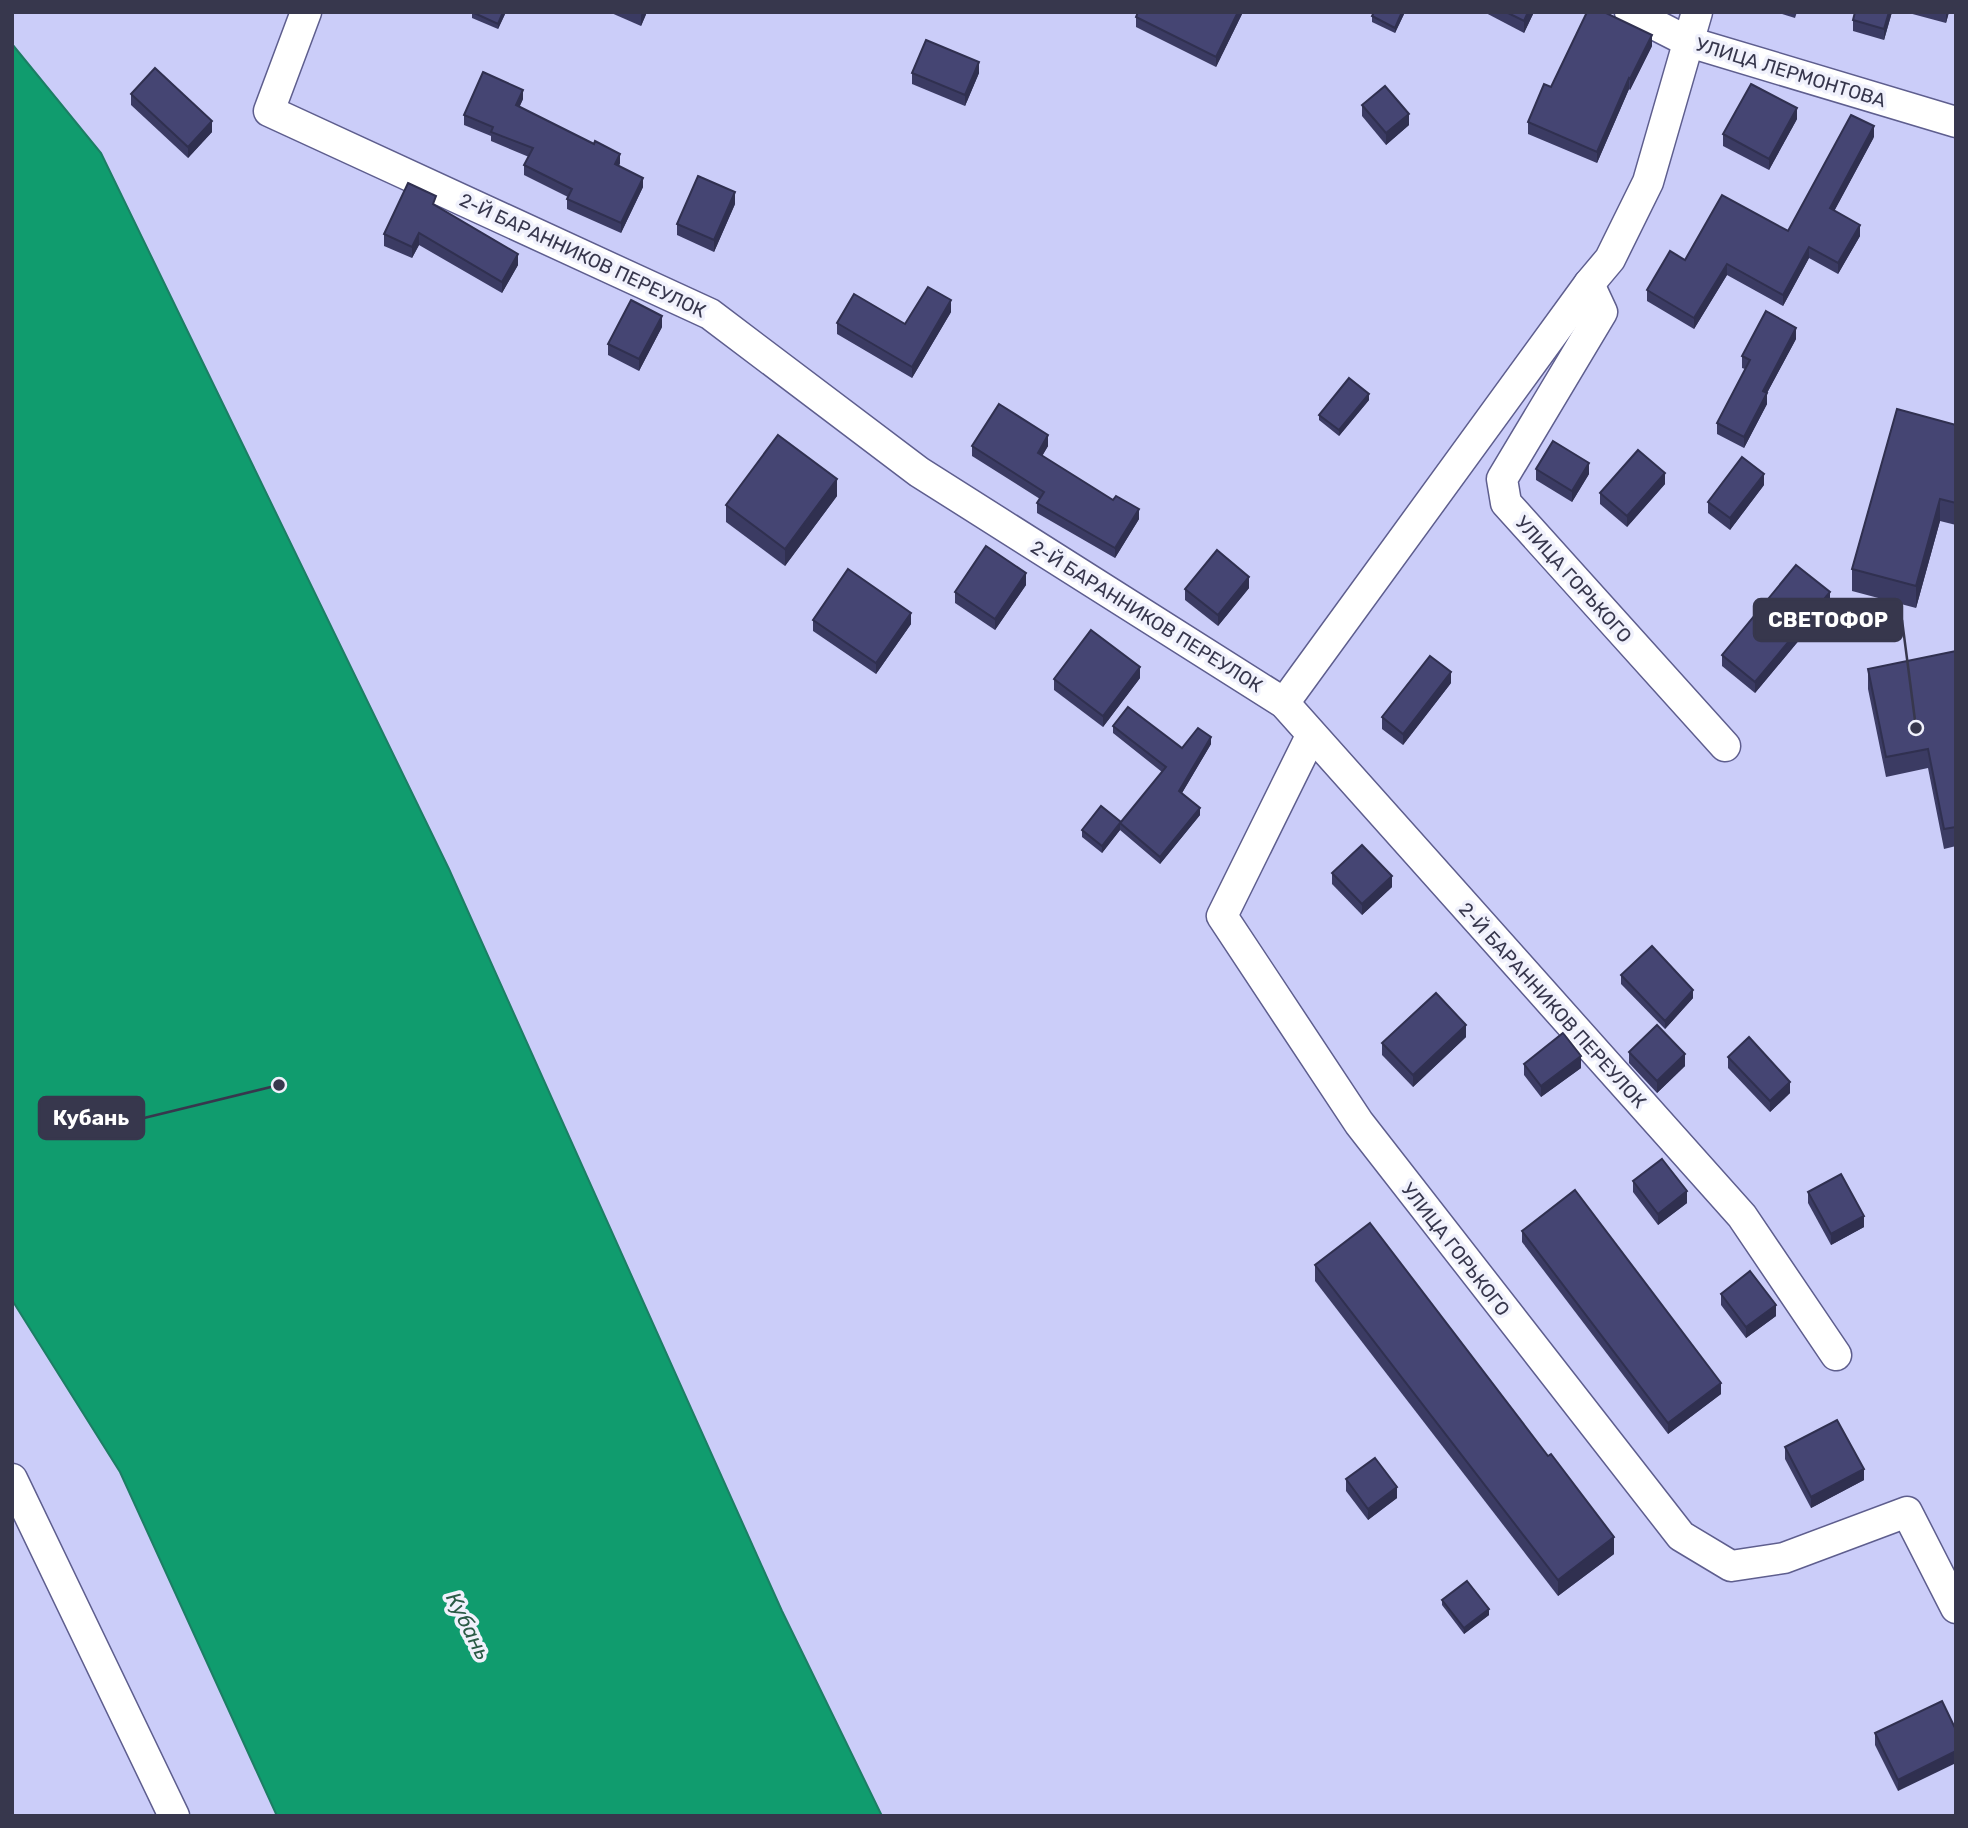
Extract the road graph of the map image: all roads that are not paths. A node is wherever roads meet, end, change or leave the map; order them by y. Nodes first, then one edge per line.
1 (306, 12) edge
2 (1630, 12) edge
3 (1697, 12) edge
4 (1689, 42) junction
5 (1956, 122) edge
6 (1589, 284) junction
7 (1284, 703) junction
8 (1311, 736) junction
9 (1725, 746) dead end
10 (1836, 1355) dead end
11 (12, 1479) edge
12 (1956, 1608) edge
13 (174, 1816) edge

1 - 7 street, 2-Й БАРАННИКОВ ПЕРЕУЛОК
2 - 4 street, УЛИЦА ЛЕРМОНТОВА
3 - 4 street
4 - 5 street, УЛИЦА ЛЕРМОНТОВА
4 - 6 street
6 - 7 street
6 - 9 street, УЛИЦА ГОРЬКОГО
7 - 8 street, 2-Й БАРАННИКОВ ПЕРЕУЛОК
8 - 10 street, 2-Й БАРАННИКОВ ПЕРЕУЛОК
8 - 12 street, УЛИЦА ГОРЬКОГО
11 - 13 street

